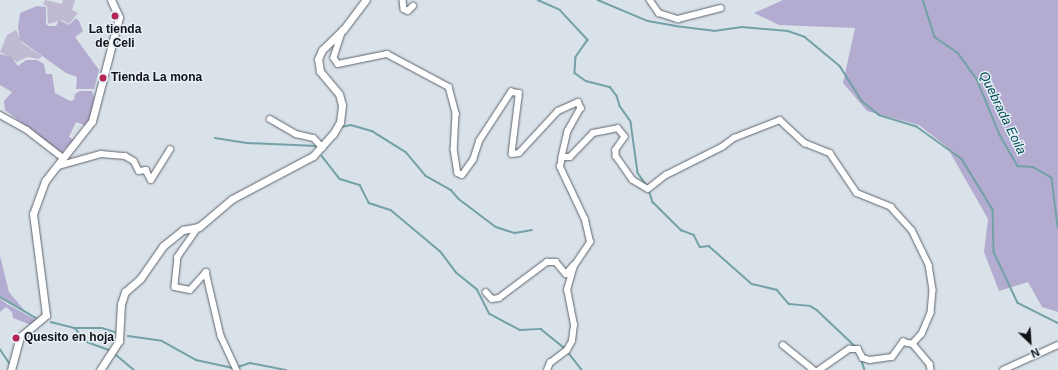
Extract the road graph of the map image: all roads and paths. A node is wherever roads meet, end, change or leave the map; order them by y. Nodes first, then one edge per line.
1 (108, 0) edge
2 (111, 0) edge
3 (366, 0) edge
4 (402, 0) edge
5 (650, 0) edge
6 (414, 6) dead end
7 (721, 8) dead end
8 (116, 9) junction
9 (343, 30) junction
10 (0, 115) edge
11 (270, 119) dead end
12 (323, 148) junction
13 (170, 150) dead end
14 (62, 157) junction
15 (562, 157) junction
16 (58, 166) junction
17 (199, 227) junction
18 (574, 266) junction
19 (486, 292) dead end
20 (913, 344) junction
21 (783, 345) dead end
22 (1058, 345) edge
23 (11, 370) edge
24 (100, 370) edge
25 (237, 370) edge
26 (547, 370) edge
27 (814, 370) edge
28 (819, 370) edge
29 (931, 370) edge
30 (1003, 370) edge

1 - 8 street
2 - 8 main road
3 - 9 main road
4 - 6 street
5 - 7 street
8 - 14 main road
9 - 12 main road
9 - 15 street
10 - 14 street
11 - 12 street
12 - 17 main road
13 - 16 street
14 - 16 main road
15 - 18 street
15 - 20 street
16 - 23 main road
17 - 24 main road
17 - 25 street
18 - 19 street
18 - 26 street
20 - 28 street
20 - 29 street
21 - 27 street
22 - 30 street

